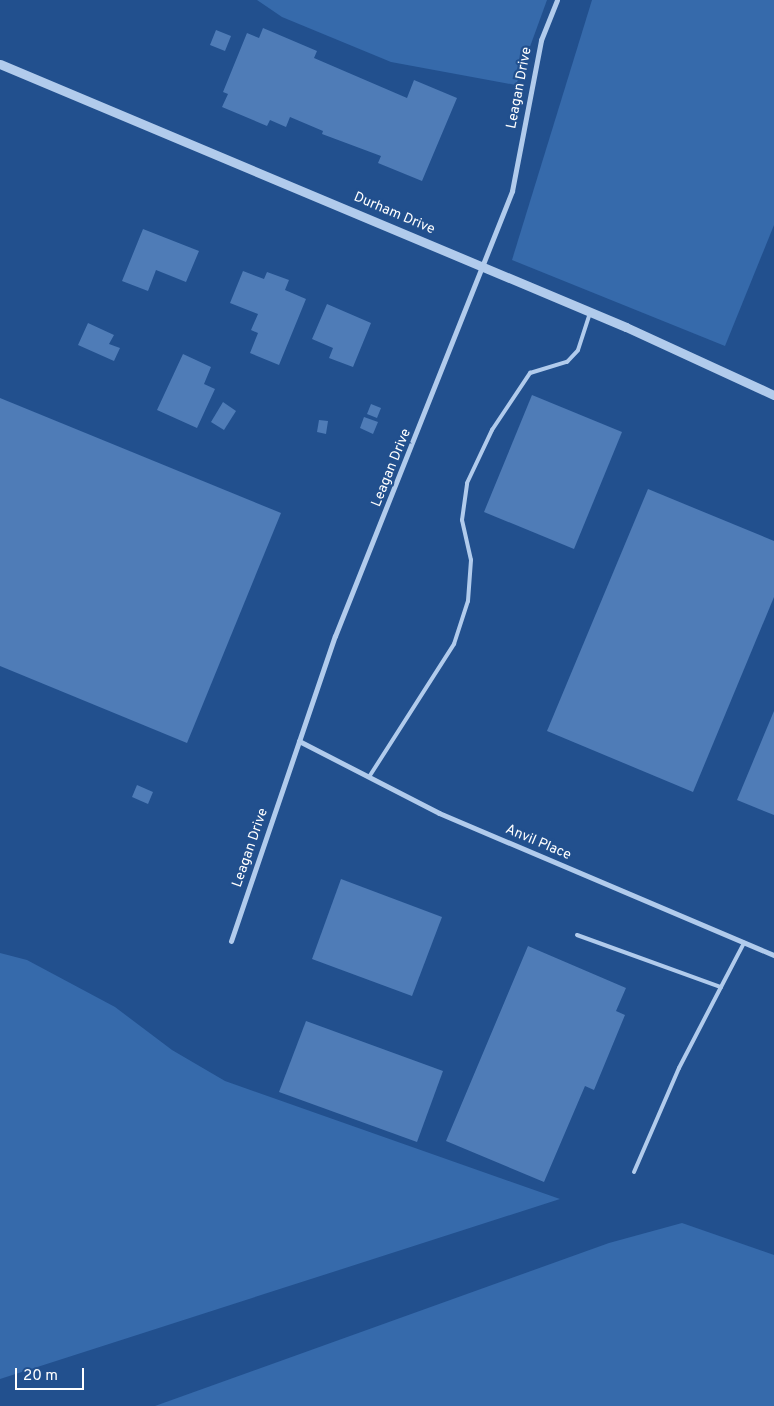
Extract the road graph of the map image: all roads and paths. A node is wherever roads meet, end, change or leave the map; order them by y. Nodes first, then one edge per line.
1 (557, 0) edge
2 (0, 64) edge
3 (483, 266) junction
4 (590, 312) junction
5 (774, 395) edge
6 (299, 741) junction
7 (369, 777) junction
8 (577, 935) dead end
9 (231, 941) dead end
10 (744, 943) junction
11 (774, 955) edge
12 (722, 988) junction
13 (634, 1172) dead end

1 - 3 street, Leagan Drive
2 - 3 street, Durham Drive
3 - 4 street, Durham Drive
3 - 6 street, Leagan Drive
4 - 5 street, Durham Drive
4 - 7 lane
6 - 7 street, Anvil Place
6 - 9 street, Leagan Drive
7 - 10 street, Anvil Place
8 - 12 lane
10 - 11 street, Anvil Place
10 - 12 lane
12 - 13 lane

